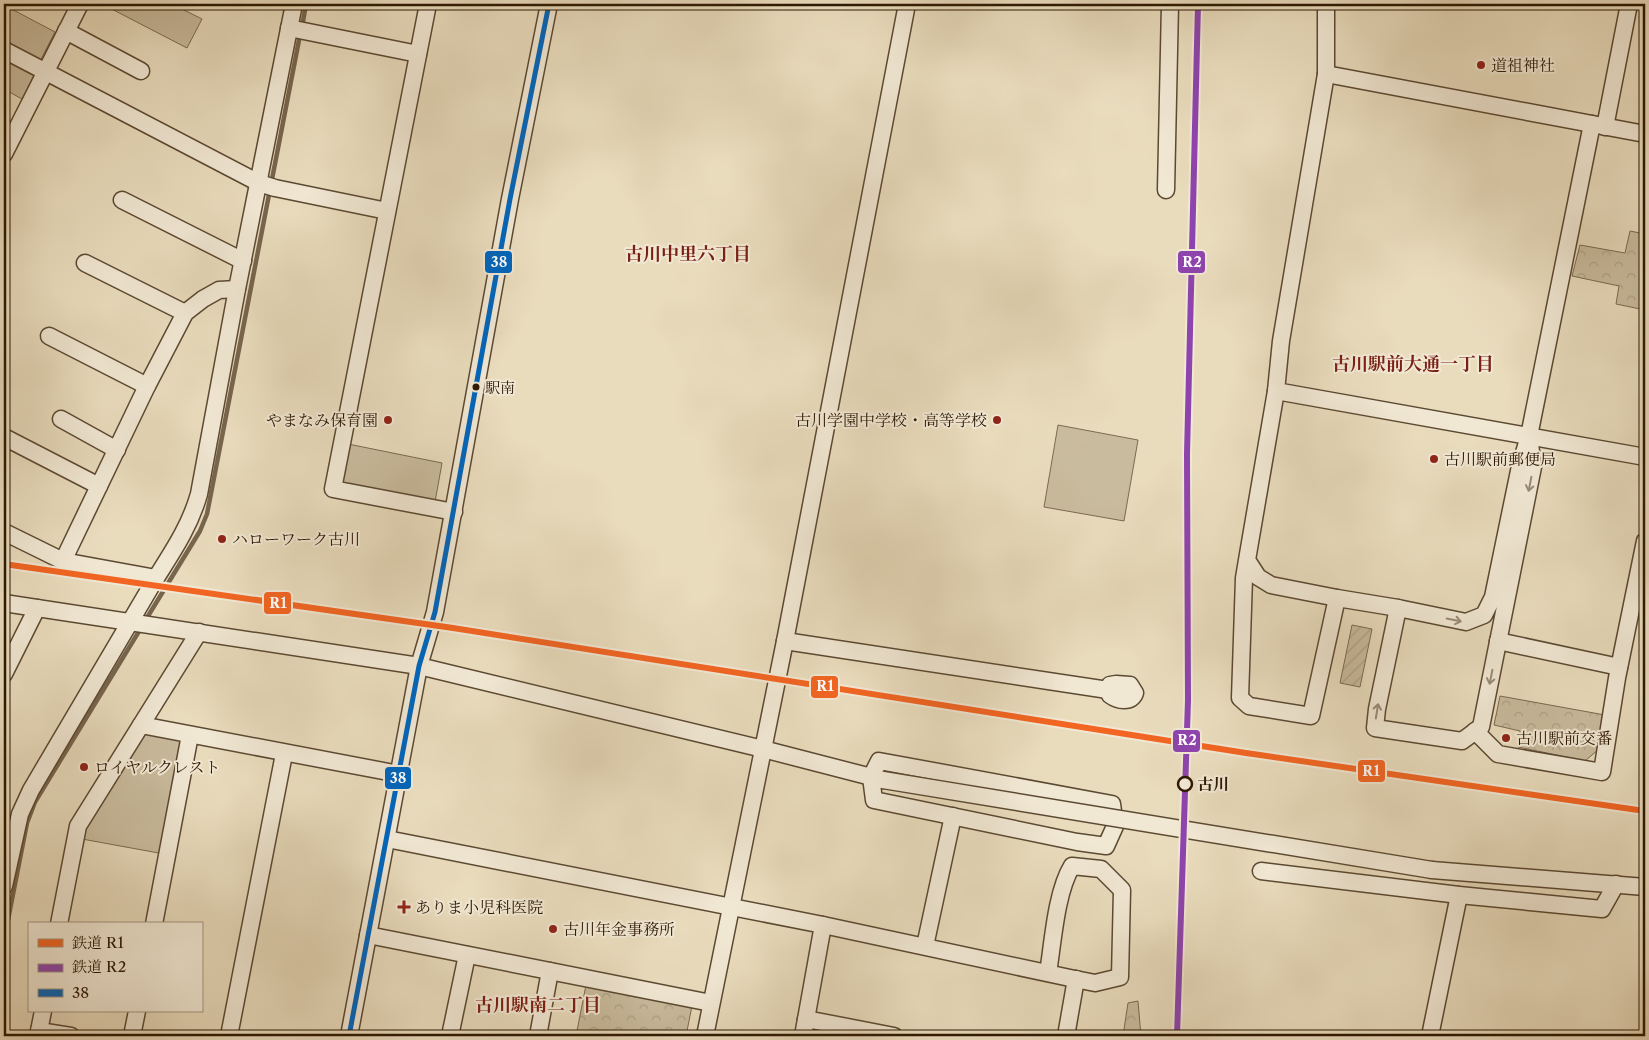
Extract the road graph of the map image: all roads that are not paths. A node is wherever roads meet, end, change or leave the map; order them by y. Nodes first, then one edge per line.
1 (80, 4) edge
2 (294, 4) edge
3 (428, 4) edge
4 (549, 4) edge
5 (907, 4) edge
6 (1170, 4) edge
7 (1326, 4) edge
8 (1629, 4) edge
9 (297, 30) junction
10 (66, 32) junction
11 (4, 50) edge
12 (418, 54) junction
13 (141, 71) dead end
14 (46, 72) junction
15 (1326, 74) junction
16 (1599, 126) junction
17 (1645, 134) edge
18 (8, 137) edge
19 (4, 154) edge
20 (266, 185) junction
21 (1166, 190) dead end
22 (122, 200) dead end
23 (387, 211) junction
24 (243, 261) junction
25 (85, 263) dead end
26 (237, 289) junction
27 (184, 313) junction
28 (49, 336) dead end
29 (147, 386) junction
30 (1276, 391) junction
31 (61, 419) dead end
32 (4, 436) edge
33 (1530, 436) junction
34 (117, 450) junction
35 (1645, 457) edge
36 (99, 486) junction
37 (454, 512) junction
38 (4, 532) edge
39 (1645, 541) edge
40 (1248, 560) junction
41 (63, 561) junction
42 (156, 578) junction
43 (1337, 598) junction
44 (4, 603) edge
45 (37, 608) junction
46 (1398, 608) junction
47 (139, 623) junction
48 (199, 632) junction
49 (784, 641) junction
50 (1498, 641) junction
51 (419, 666) junction
52 (1620, 667) junction
53 (4, 674) edge
54 (1108, 690) dead end
55 (141, 725) junction
56 (1475, 731) junction
57 (190, 735) junction
58 (763, 749) junction
59 (284, 754) junction
60 (399, 774) junction
61 (877, 779) junction
62 (953, 816) junction
63 (387, 839) junction
64 (1261, 871) dead end
65 (1616, 884) junction
66 (4, 886) edge
67 (1645, 887) edge
68 (1459, 895) junction
69 (730, 907) junction
70 (59, 922) edge
71 (154, 922) edge
72 (823, 925) junction
73 (368, 935) junction
74 (924, 946) junction
75 (466, 955) junction
76 (550, 971) junction
77 (1048, 973) junction
78 (1076, 979) junction
79 (711, 1003) junction
80 (43, 1012) edge
81 (137, 1012) edge
82 (806, 1019) junction
83 (38, 1033) edge
84 (71, 1036) edge
85 (132, 1036) edge
86 (229, 1036) edge
87 (349, 1036) edge
88 (450, 1036) edge
89 (538, 1036) edge
90 (705, 1036) edge
91 (803, 1036) edge
92 (892, 1036) edge
93 (1066, 1036) edge
94 (1430, 1036) edge

1 - 10 street
2 - 9 street
3 - 12 street
4 - 37 street
5 - 49 street
6 - 21 street
7 - 15 street
8 - 16 street
9 - 12 street
9 - 20 street
10 - 13 street
10 - 14 street
11 - 14 street
12 - 23 street
14 - 18 street
14 - 20 street
15 - 16 street
15 - 30 street
16 - 17 street
16 - 33 street
18 - 19 street
20 - 23 street
20 - 24 street
22 - 24 street
23 - 37 street
24 - 26 street
25 - 27 street
26 - 27 street
26 - 42 street
27 - 29 street
28 - 29 street
29 - 34 street
30 - 33 street
30 - 40 street
31 - 34 street
32 - 36 street
33 - 35 street
46 -> 33 street
33 -> 50 street
34 - 36 street
36 - 41 street
37 - 51 street
38 - 41 street
39 - 52 street
40 - 43 street
40 - 43 street
41 - 42 street
42 - 47 street
43 - 46 street
44 - 45 street
45 - 47 street
45 - 53 street
56 -> 46 street
47 - 48 street
47 - 66 street
48 - 51 street
48 - 55 street
49 - 54 street
49 - 58 street
50 - 52 street
50 -> 56 street
51 - 58 street
51 - 60 street
52 - 56 street
55 - 57 street
55 - 70 street
57 - 59 street
57 - 71 street
58 - 61 street
58 - 69 street
59 - 60 street
59 - 86 street
60 - 63 street
61 - 62 street
61 - 62 street
61 - 65 street, bridge
62 - 74 street
63 - 69 street
63 - 73 street
64 - 68 street
65 - 67 street
65 - 68 street
68 - 94 street
69 - 72 street
69 - 79 street
72 - 74 street
72 - 82 street
73 - 75 street
73 - 87 street
74 - 77 street
75 - 76 street
75 - 88 street
76 - 79 street
76 - 89 street
77 - 78 street
77 - 78 street
78 - 93 street
79 - 90 street
80 - 83 street
81 - 85 street
82 - 91 street
82 - 92 street
83 - 84 street

